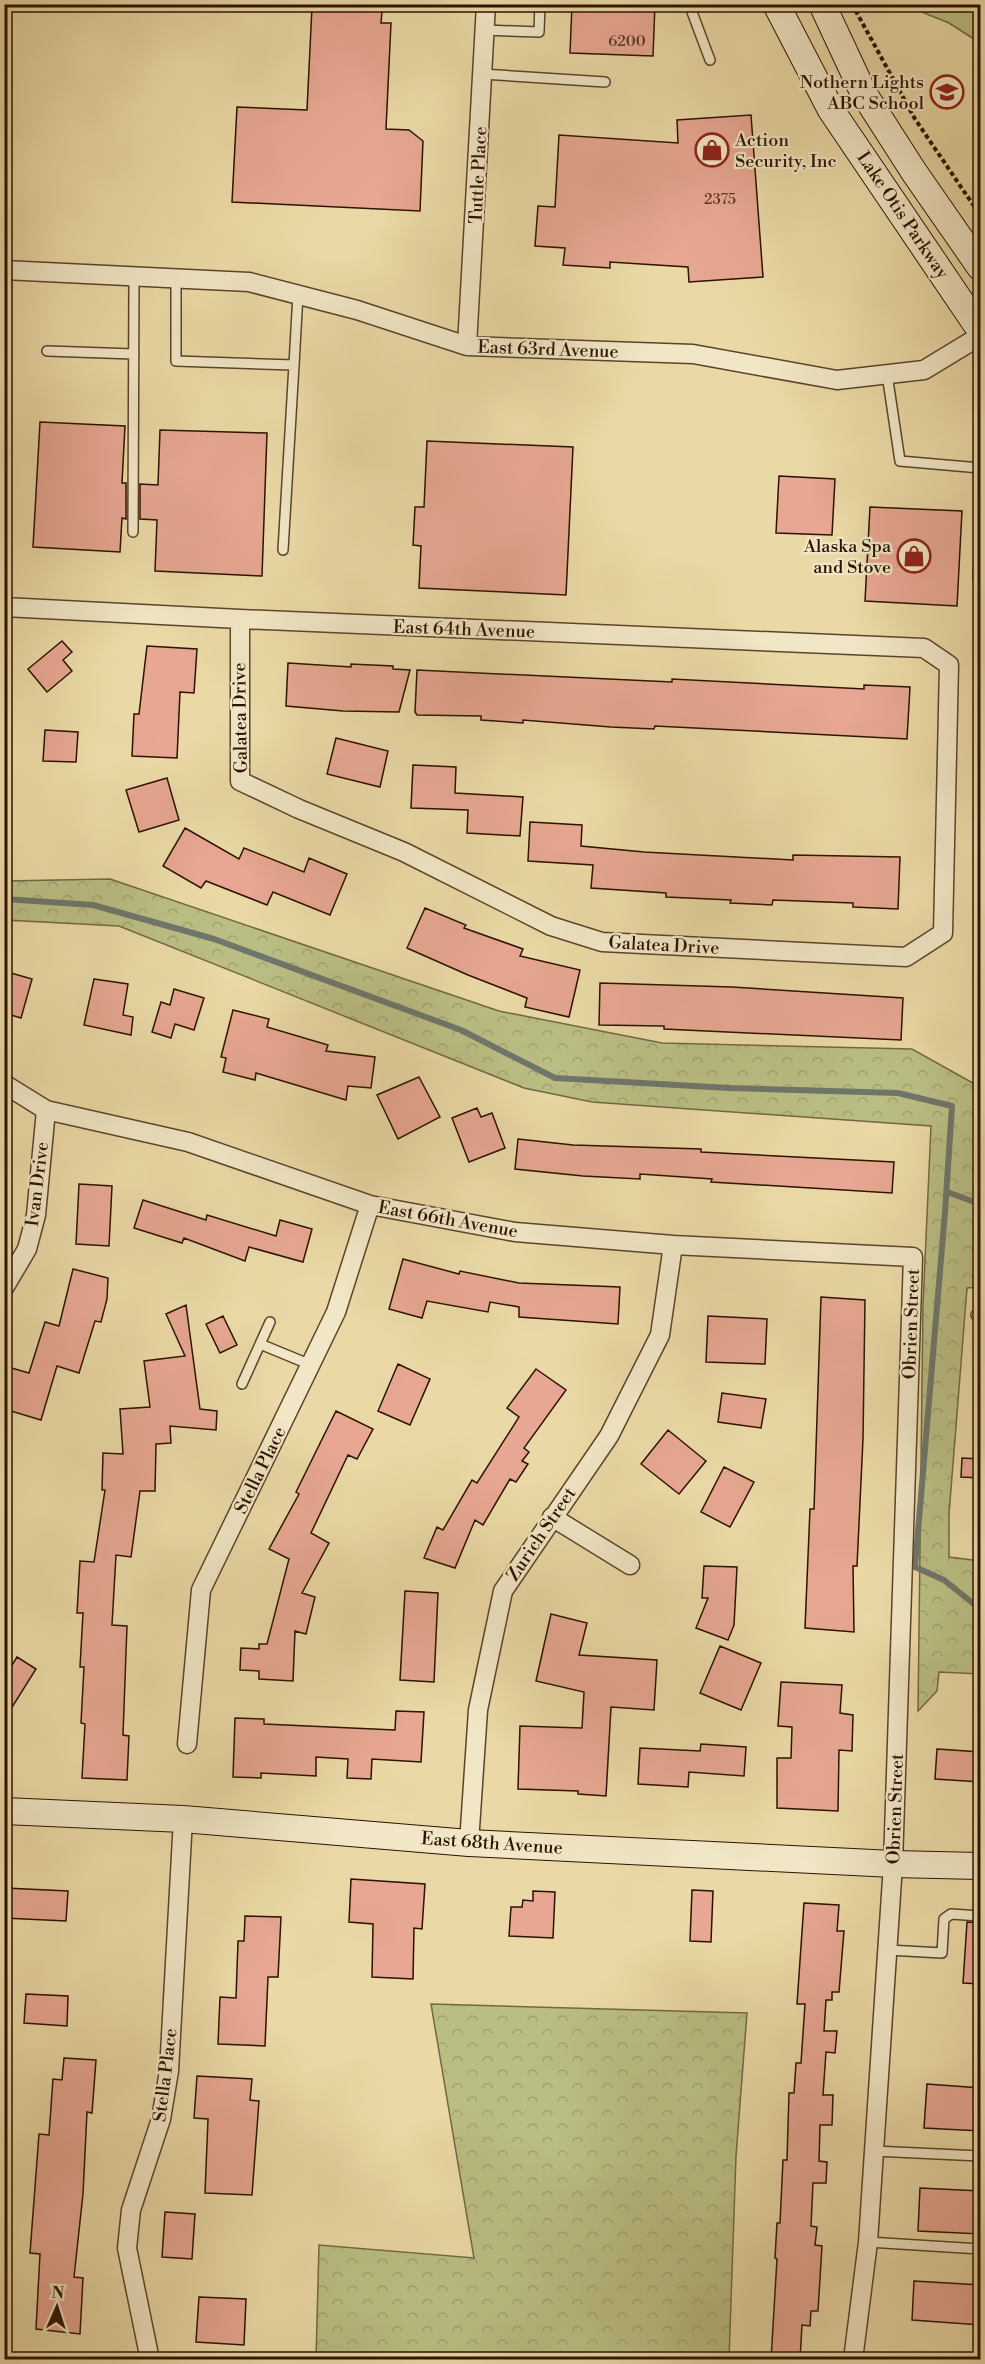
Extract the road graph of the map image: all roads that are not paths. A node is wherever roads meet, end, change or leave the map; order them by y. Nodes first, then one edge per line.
1 (486, 4) edge
2 (540, 4) edge
3 (689, 4) edge
4 (776, 4) edge
5 (822, 4) edge
6 (484, 30) junction
7 (710, 60) dead end
8 (482, 74) junction
9 (604, 82) dead end
10 (981, 267) edge
11 (4, 270) edge
12 (134, 276) junction
13 (176, 278) junction
14 (298, 294) junction
15 (981, 330) edge
16 (981, 336) edge
17 (467, 346) junction
18 (47, 351) dead end
19 (134, 354) junction
20 (294, 365) junction
21 (887, 374) junction
22 (981, 468) edge
23 (133, 532) dead end
24 (981, 534) edge
25 (283, 550) dead end
26 (978, 579) dead end
27 (4, 607) edge
28 (240, 620) junction
29 (924, 648) joint
30 (4, 1084) edge
31 (46, 1110) junction
32 (370, 1205) junction
33 (673, 1245) junction
34 (913, 1257) joint
35 (4, 1288) edge
36 (270, 1322) dead end
37 (260, 1344) junction
38 (311, 1365) junction
39 (242, 1384) dead end
40 (552, 1517) junction
41 (630, 1565) dead end
42 (187, 1744) dead end
43 (4, 1811) edge
44 (183, 1819) junction
45 (469, 1843) junction
46 (893, 1864) junction
47 (981, 1866) edge
48 (981, 1916) edge
49 (888, 1950) junction
50 (874, 2151) junction
51 (981, 2156) edge
52 (868, 2242) junction
53 (981, 2249) edge
54 (150, 2360) edge
55 (853, 2360) edge

1 - 6 street, Tuttle Place
2 - 6 lane
3 - 7 lane
4 - 15 street, Lake Otis Parkway
5 - 10 street, Lake Otis Parkway
6 - 8 street, Tuttle Place
8 - 9 lane
8 - 17 street, Tuttle Place
11 - 12 street, East 63rd Avenue
12 - 13 street, East 63rd Avenue
12 - 19 lane
13 - 14 street, East 63rd Avenue
13 - 20 lane
14 - 17 street, East 63rd Avenue
14 - 20 lane
16 - 21 street, East 63rd Avenue
17 - 21 street, East 63rd Avenue
18 - 19 lane
19 - 23 lane
20 - 25 lane
21 - 22 lane
24 - 26 lane
27 - 28 street, East 64th Avenue
28 - 29 street, East 64th Avenue
28 - 29 street, Galatea Drive
30 - 31 street, East 66th Avenue
31 - 32 street, East 66th Avenue
31 - 35 street, Ivan Drive
32 - 33 street, East 66th Avenue
32 - 38 street, Stella Place
33 - 34 street, East 66th Avenue
33 - 40 street, Zurich Street
34 - 46 street, Obrien Street
36 - 37 lane
37 - 38 lane
37 - 39 lane
38 - 42 street, Stella Place
40 - 41 street
40 - 45 street, Zurich Street
43 - 44 street, East 68th Avenue
44 - 45 street, East 68th Avenue
44 - 54 street, Stella Place
45 - 46 street, East 68th Avenue
46 - 47 street, East 68th Avenue
46 - 49 street, Obrien Street
48 - 49 lane
49 - 50 street, Obrien Street
50 - 51 lane
50 - 52 street, Obrien Street
52 - 53 lane
52 - 55 street, Obrien Street

